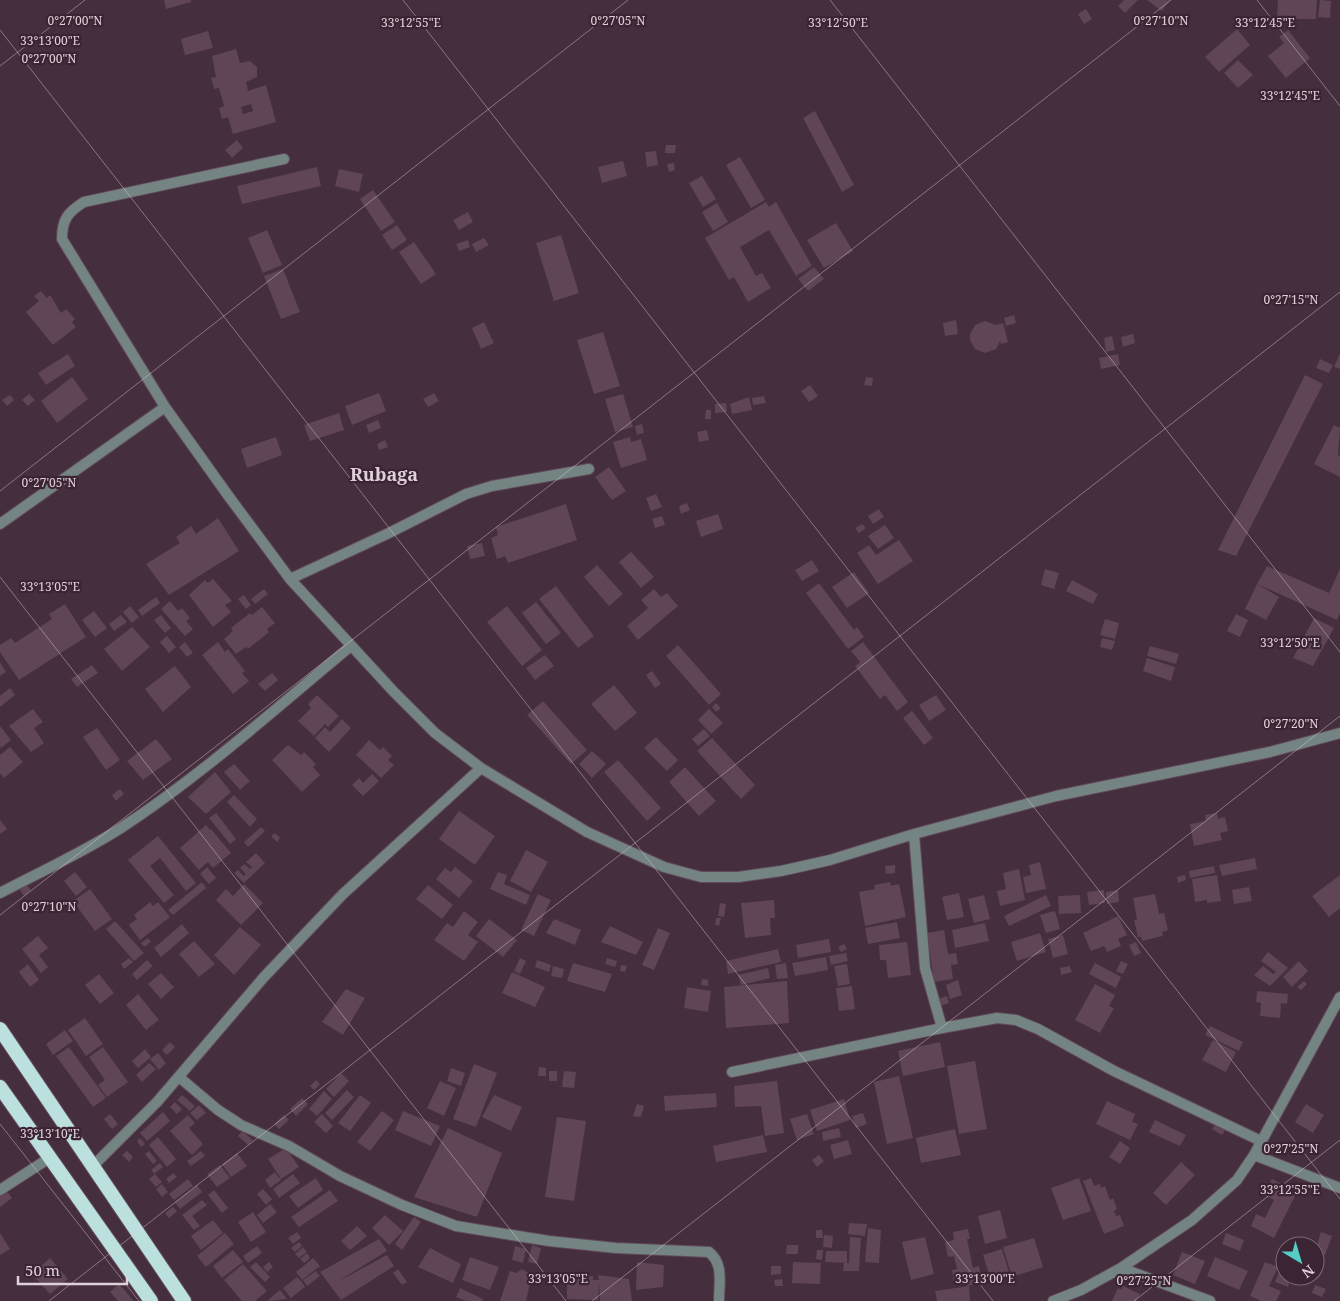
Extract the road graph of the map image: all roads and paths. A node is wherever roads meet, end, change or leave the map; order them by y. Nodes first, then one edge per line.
1 (284, 159) dead end
2 (165, 407) junction
3 (589, 469) dead end
4 (0, 524) edge
5 (290, 579) junction
6 (351, 646) junction
7 (1340, 733) edge
8 (481, 768) junction
9 (914, 834) junction
10 (0, 893) edge
11 (1340, 997) edge
12 (0, 1028) edge
13 (942, 1028) junction
14 (732, 1072) dead end
15 (179, 1077) junction
16 (0, 1087) edge
17 (1261, 1141) junction
18 (1254, 1155) junction
19 (51, 1156) junction
20 (92, 1166) junction
21 (1340, 1188) edge
22 (0, 1190) edge
23 (1120, 1268) junction
24 (151, 1301) edge
25 (184, 1301) edge
26 (719, 1301) edge
27 (1054, 1301) edge
28 (1210, 1301) edge

1 - 2 street
2 - 4 street
2 - 5 street
3 - 5 street
5 - 6 street
6 - 8 street
6 - 10 street
7 - 9 street
8 - 9 street
8 - 15 street
9 - 13 street
11 - 17 street
12 - 20 highway
13 - 14 street
13 - 17 street
15 - 20 street
15 - 26 street
16 - 19 highway
17 - 18 street
18 - 21 street
18 - 23 street
19 - 22 street
19 - 24 highway
20 - 25 highway
23 - 27 street
23 - 28 street

